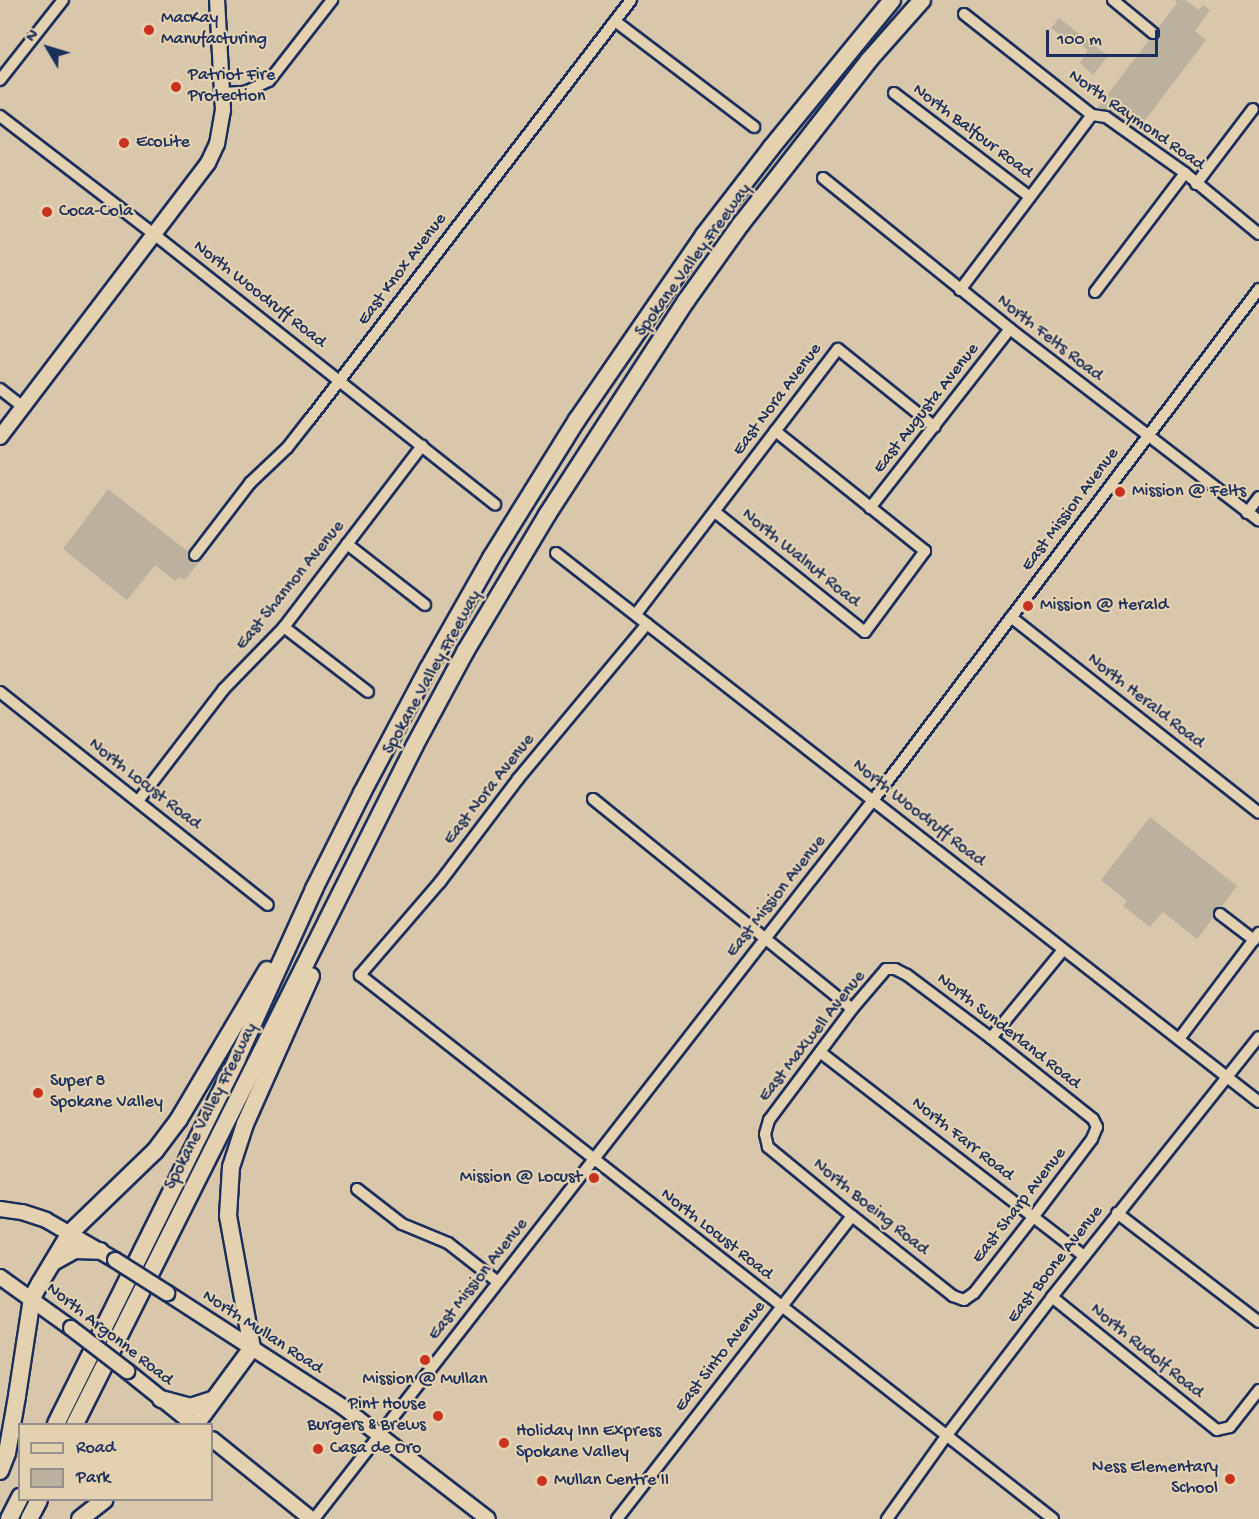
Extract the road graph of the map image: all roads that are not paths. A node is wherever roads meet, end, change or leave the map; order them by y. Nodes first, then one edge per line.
1 (63, 0) edge
2 (217, 0) edge
3 (332, 0) edge
4 (631, 0) edge
5 (892, 0) edge
6 (922, 0) edge
7 (1113, 0) edge
8 (964, 14) dead end
9 (615, 21) junction
10 (1152, 33) dead end
11 (0, 80) edge
12 (223, 93) junction
13 (894, 93) dead end
14 (1253, 109) dead end
15 (0, 116) edge
16 (1092, 116) junction
17 (753, 127) dead end
18 (1185, 173) junction
19 (823, 178) dead end
20 (1196, 184) junction
21 (1030, 197) junction
22 (1259, 234) edge
23 (155, 235) junction
24 (1259, 289) edge
25 (960, 290) junction
26 (1095, 292) dead end
27 (1010, 329) junction
28 (340, 380) junction
29 (0, 389) edge
30 (23, 407) junction
31 (935, 427) junction
32 (775, 431) junction
33 (1148, 436) junction
34 (0, 437) edge
35 (422, 446) junction
36 (1259, 497) edge
37 (495, 504) dead end
38 (870, 508) junction
39 (715, 512) junction
40 (1247, 513) junction
41 (1259, 521) edge
42 (347, 544) junction
43 (556, 553) dead end
44 (195, 555) dead end
45 (425, 605) dead end
46 (636, 614) junction
47 (1011, 617) junction
48 (647, 624) junction
49 (284, 627) junction
50 (0, 692) edge
51 (368, 692) dead end
52 (874, 799) junction
53 (593, 800) dead end
54 (138, 801) junction
55 (1259, 813) edge
56 (314, 889) junction
57 (339, 896) junction
58 (268, 905) dead end
59 (1220, 914) dead end
60 (1256, 937) edge
61 (766, 938) junction
62 (1063, 950) junction
63 (895, 969) joint
64 (360, 975) joint
65 (852, 1009) junction
66 (1259, 1037) edge
67 (991, 1038) junction
68 (1179, 1040) junction
69 (820, 1052) junction
70 (1227, 1077) junction
71 (1259, 1102) edge
72 (1096, 1128) joint
73 (765, 1134) joint
74 (594, 1159) junction
75 (357, 1189) dead end
76 (0, 1209) edge
77 (1117, 1214) junction
78 (852, 1216) junction
79 (1034, 1216) junction
80 (70, 1233) junction
81 (99, 1251) junction
82 (1084, 1256) junction
83 (52, 1263) junction
84 (0, 1277) edge
85 (498, 1282) junction
86 (1052, 1297) junction
87 (32, 1298) junction
88 (964, 1300) joint
89 (781, 1307) junction
90 (1259, 1322) edge
91 (252, 1348) junction
92 (1259, 1390) edge
93 (215, 1398) junction
94 (161, 1399) junction
95 (57, 1423) edge
96 (76, 1423) edge
97 (192, 1423) edge
98 (196, 1423) edge
99 (379, 1434) junction
100 (946, 1435) junction
101 (213, 1440) edge
102 (0, 1472) edge
103 (18, 1501) edge
104 (38, 1501) edge
105 (103, 1501) edge
106 (9, 1519) edge
107 (29, 1519) edge
108 (80, 1519) edge
109 (312, 1519) edge
110 (488, 1519) edge
111 (617, 1519) edge
112 (887, 1519) edge
113 (1053, 1519) edge

1 - 11 street
2 - 12 main road
3 - 12 street
4 - 9 street, East Knox Avenue
5 - 56 highway, Spokane Valley Freeway
6 - 57 highway, Spokane Valley Freeway
7 - 10 street
8 - 16 street, North Raymond Road
9 - 17 street
9 - 28 street, East Knox Avenue
12 - 23 main road
13 - 21 street, North Balfour Road
14 - 20 street
15 - 23 street, North Woodruff Road
16 - 18 street, North Raymond Road
16 - 21 street
18 - 20 street, North Raymond Road
18 - 26 street
19 - 25 street, North Felts Road
20 - 22 street, North Raymond Road
21 - 25 street
23 - 28 street, North Woodruff Road
23 - 30 main road
24 - 33 street, East Mission Avenue
25 - 27 street, North Felts Road
27 - 31 street, East Augusta Avenue
27 - 33 street, North Felts Road
28 - 35 street, North Woodruff Road
28 - 44 street, East Knox Avenue
29 - 30 street
30 - 34 main road
31 - 32 street, East Nora Avenue
31 - 38 street, East Augusta Avenue
32 - 38 street
32 - 39 street, East Nora Avenue
33 - 40 street, North Felts Road
33 - 47 street, East Mission Avenue
35 - 37 street, North Woodruff Road
35 - 42 street, East Shannon Avenue
36 - 40 street
38 - 39 street, North Walnut Road
39 - 46 street, East Nora Avenue
40 - 41 street, North Felts Road
42 - 45 street
42 - 49 street, East Shannon Avenue
43 - 46 street, North Woodruff Road
46 - 48 street, North Woodruff Road
47 - 52 street, East Mission Avenue
47 - 55 street, North Herald Road
48 - 52 street, North Woodruff Road
48 - 64 street, East Nora Avenue
49 - 51 street
49 - 54 street, East Shannon Avenue
50 - 54 street, North Locust Road
52 - 61 street, East Mission Avenue
52 - 62 street, North Woodruff Road
53 - 61 street
54 - 58 street, North Locust Road
56 - 80 highway
56 - 95 highway, Spokane Valley Freeway
57 - 91 highway
57 - 96 highway, Spokane Valley Freeway
59 - 60 street
60 - 68 street
61 - 65 street
61 - 74 street, East Mission Avenue
62 - 67 street
62 - 68 street, North Woodruff Road
63 - 65 street, East Maxwell Avenue
63 - 67 street, North Sunderland Road
64 - 74 street, North Locust Road
65 - 69 street, East Maxwell Avenue
66 - 70 street, East Boone Avenue
67 - 72 street, North Sunderland Road
68 - 70 street, North Woodruff Road
69 - 73 street, East Maxwell Avenue
69 - 79 street, North Farr Road
70 - 71 street, North Woodruff Road
70 - 77 street, East Boone Avenue
72 - 79 street, East Sharp Avenue
73 - 78 street, North Boeing Road
74 - 85 street, East Mission Avenue
74 - 89 street, North Locust Road
75 - 85 street
76 - 80 main road, North Mullan Road
77 - 82 street, East Boone Avenue
77 - 90 street
78 - 88 street, North Boeing Road
78 - 89 street, East Sinto Avenue
79 - 82 street, North Farr Road
79 - 88 street, East Sharp Avenue
80 - 81 main road, North Mullan Road
80 - 83 highway
81 - 83 highway
81 - 91 main road, North Mullan Road, bridge
82 - 86 street, East Boone Avenue
83 - 87 highway
84 - 87 main road, North Argonne Road
85 - 99 street, East Mission Avenue
86 - 92 street, North Rudolf Road
86 - 100 street, East Boone Avenue
87 - 94 main road, North Argonne Road, bridge
87 - 102 highway
89 - 100 street, North Locust Road
89 - 111 street, East Sinto Avenue
91 - 93 highway
91 - 99 main road, North Mullan Road
93 - 94 highway
93 - 98 highway
94 - 97 main road, North Argonne Road
99 - 109 street, East Mission Avenue
99 - 110 main road, North Mullan Road
100 - 112 street, East Boone Avenue
100 - 113 street, North Locust Road
101 - 109 main road
103 - 106 highway
104 - 107 highway
105 - 108 highway

